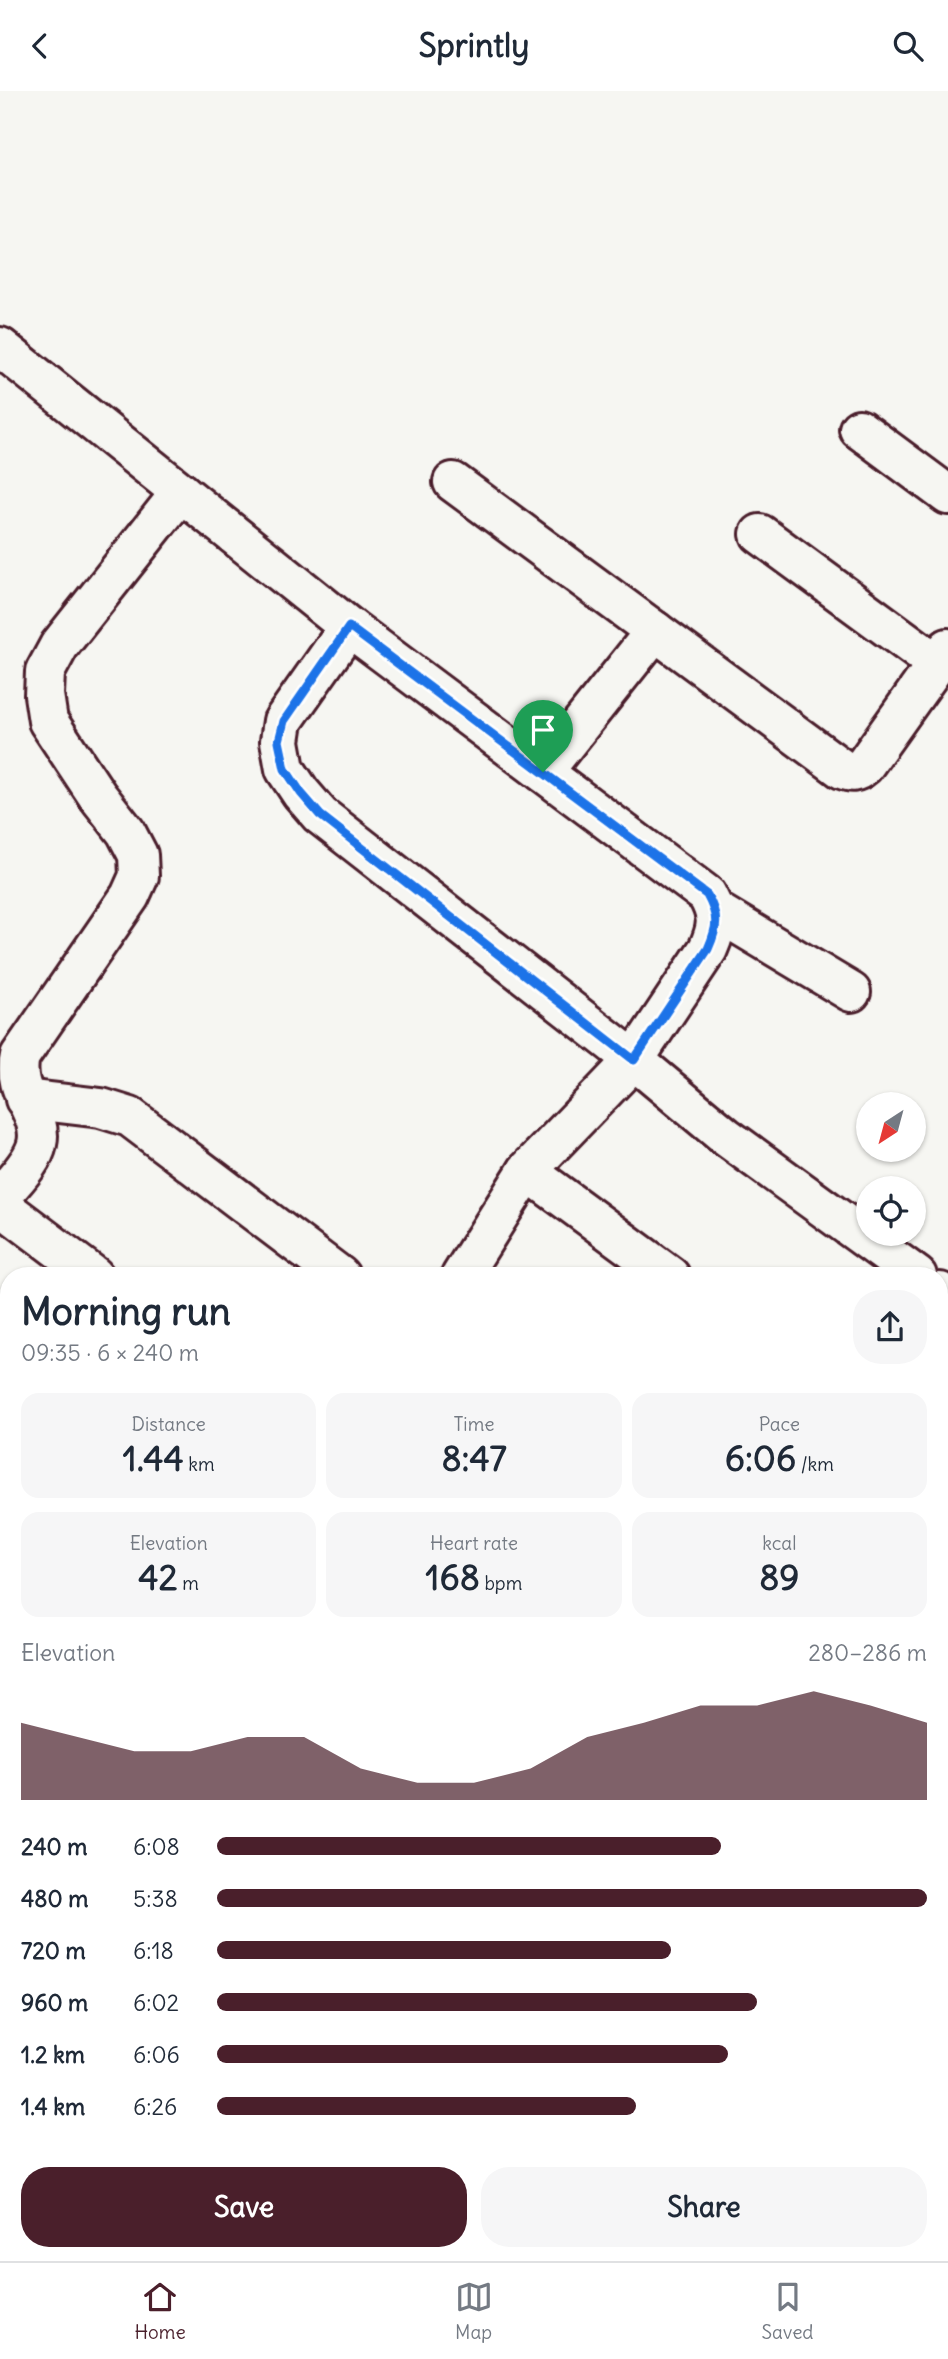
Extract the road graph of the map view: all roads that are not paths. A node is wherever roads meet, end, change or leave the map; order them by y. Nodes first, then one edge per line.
1 (0, 347) edge
2 (859, 429) dead end
3 (453, 482) dead end
4 (181, 492) junction
5 (948, 495) edge
6 (760, 534) dead end
7 (349, 627) junction
8 (655, 631) junction
9 (943, 656) edge
10 (543, 772) junction
11 (716, 911) junction
12 (851, 992) dead end
13 (634, 1060) junction
14 (25, 1098) junction
15 (527, 1171) junction
16 (0, 1198) edge
17 (0, 1205) edge
18 (82, 1267) edge
19 (328, 1267) edge
20 (467, 1267) edge
21 (658, 1267) edge
22 (904, 1267) edge

1 - 4 street
2 - 5 street
3 - 8 street
4 - 7 street
4 - 14 street
6 - 9 street
7 - 10 street
7 - 13 street
8 - 9 street
8 - 10 street
10 - 11 street
11 - 12 street
11 - 13 street
13 - 15 street
13 - 22 street
14 - 16 street
14 - 19 street
15 - 20 street
15 - 21 street
17 - 18 street

